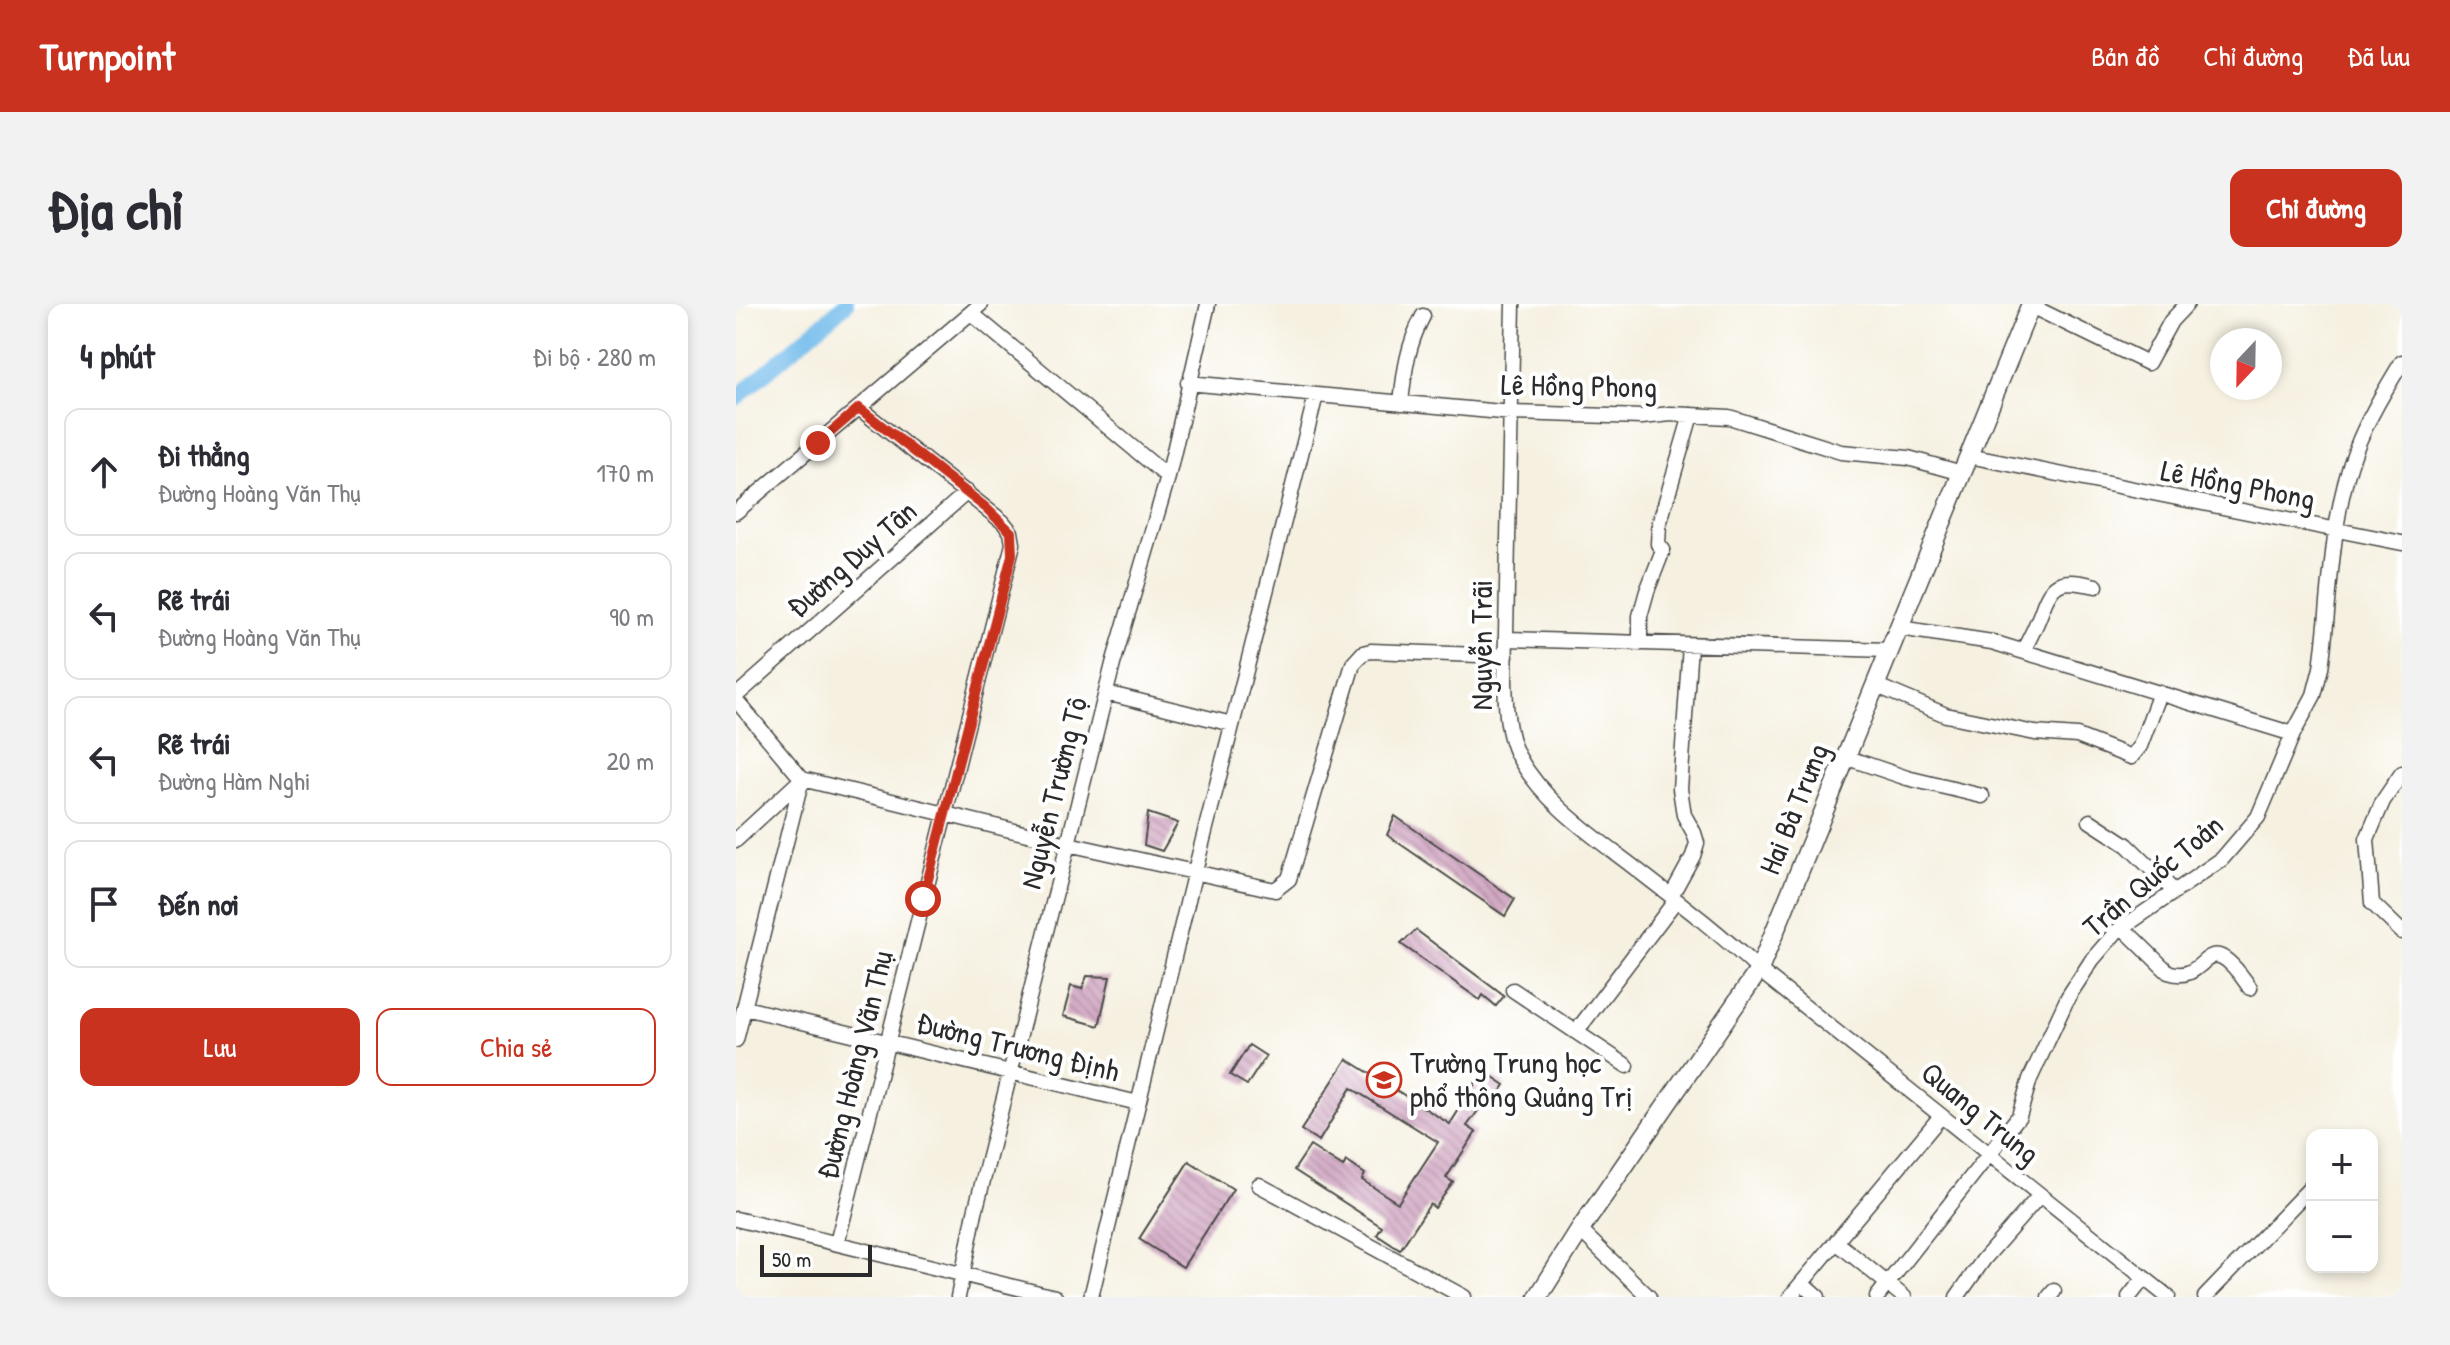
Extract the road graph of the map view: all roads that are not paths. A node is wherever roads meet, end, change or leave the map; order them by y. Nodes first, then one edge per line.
1 (1208, 304) edge
2 (1513, 304) edge
3 (2187, 304) edge
4 (2031, 305) edge
5 (976, 308) edge
6 (1423, 316) dead end
7 (2402, 362) edge
8 (1188, 383) junction
9 (1316, 395) junction
10 (1401, 403) junction
11 (859, 408) junction
12 (1512, 413) junction
13 (1691, 415) junction
14 (1966, 464) junction
15 (1168, 477) junction
16 (967, 492) junction
17 (736, 512) edge
18 (2337, 532) junction
19 (2402, 543) edge
20 (2096, 586) dead end
21 (1899, 628) junction
22 (1506, 639) junction
23 (1640, 643) junction
24 (1690, 645) junction
25 (1889, 650) junction
26 (2023, 651) junction
27 (1506, 656) junction
28 (1875, 685) junction
29 (1106, 693) junction
30 (2160, 693) junction
31 (736, 698) edge
32 (1232, 724) junction
33 (2293, 734) junction
34 (1845, 757) junction
35 (2402, 773) edge
36 (802, 779) junction
37 (1982, 796) dead end
38 (944, 813) junction
39 (2090, 821) dead end
40 (736, 840) edge
41 (1068, 844) junction
42 (1195, 871) junction
43 (2175, 892) junction
44 (1674, 898) junction
45 (2122, 927) junction
46 (2402, 932) edge
47 (1759, 970) junction
48 (2250, 988) dead end
49 (1513, 990) dead end
50 (745, 1008) junction
51 (1576, 1032) junction
52 (736, 1040) edge
53 (887, 1042) junction
54 (1627, 1066) dead end
55 (1011, 1072) junction
56 (1138, 1103) junction
57 (1941, 1116) junction
58 (1990, 1154) junction
59 (1259, 1185) dead end
60 (2306, 1192) edge
61 (2040, 1195) junction
62 (736, 1219) edge
63 (1580, 1230) junction
64 (1836, 1242) junction
65 (837, 1243) junction
66 (963, 1276) junction
67 (2144, 1278) junction
68 (1802, 1283) junction
69 (1887, 1284) junction
70 (958, 1297) edge
71 (1055, 1297) edge
72 (1091, 1297) edge
73 (1464, 1297) edge
74 (1538, 1297) edge
75 (1649, 1297) edge
76 (1790, 1297) edge
77 (1818, 1297) edge
78 (1877, 1297) edge
79 (1904, 1297) edge
80 (1957, 1297) edge
81 (2129, 1297) edge
82 (2168, 1297) edge
83 (2205, 1297) edge

1 - 8 street, Nguyễn Trường Tộ
2 - 12 street, Nguyễn Trãi
3 - 4 street
4 - 14 main road, Hai Bà Trưng
5 - 11 street
5 - 15 street
6 - 10 street
7 - 18 street, Trần Quốc Toản
8 - 9 street, Lê Hồng Phong
8 - 15 street, Nguyễn Trường Tộ
9 - 10 street, Lê Hồng Phong
9 - 32 street
10 - 12 street, Lê Hồng Phong
11 - 16 street, Đường Hoàng Văn Thụ
11 - 17 street
12 - 13 street, Lê Hồng Phong
12 - 22 street, Nguyễn Trãi
13 - 14 street, Lê Hồng Phong
13 - 23 street
14 - 18 street, Lê Hồng Phong
14 - 21 main road, Hai Bà Trưng
15 - 29 street, Nguyễn Trường Tộ
16 - 31 street, Đường Duy Tân
16 - 38 street, Đường Hoàng Văn Thụ
18 - 19 street, Lê Hồng Phong
18 - 33 street, Trần Quốc Toản
20 - 26 street
21 - 25 main road, Hai Bà Trưng
21 - 26 street
22 - 23 street
22 - 27 street, Nguyễn Trãi
23 - 24 street
24 - 25 street
24 - 44 street
25 - 28 main road, Hai Bà Trưng
26 - 30 street
27 - 42 street
27 - 44 street, Nguyễn Trãi
28 - 30 street
28 - 34 main road, Hai Bà Trưng
29 - 32 street
29 - 41 street, Nguyễn Trường Tộ
30 - 33 street
31 - 36 street
32 - 42 street
33 - 43 street, Trần Quốc Toản
34 - 37 street
34 - 47 main road, Hai Bà Trưng
35 - 46 street
36 - 38 street
36 - 40 street
36 - 50 street
38 - 41 street
38 - 53 street, Đường Hoàng Văn Thụ
39 - 43 street
41 - 42 street
41 - 55 street, Nguyễn Trường Tộ
42 - 56 street
43 - 45 street, Trần Quốc Toản
44 - 47 street, Nguyễn Trãi
44 - 51 street
45 - 48 street
45 - 58 street, Trần Quốc Toản
47 - 57 street, Quang Trung
47 - 63 main road, Hai Bà Trưng
49 - 51 street
50 - 52 street
50 - 53 street, Đường Trương Định
51 - 54 street
53 - 55 street, Đường Trương Định
53 - 65 street, Đường Hoàng Văn Thụ
55 - 56 street, Đường Trương Định
55 - 66 street, Nguyễn Trường Tộ
56 - 72 street
57 - 58 street, Quang Trung
57 - 64 street
58 - 61 street, Quang Trung
58 - 69 street, Trần Quốc Toản
59 - 73 street
60 - 83 street
61 - 67 street, Quang Trung
61 - 80 street
62 - 65 street
63 - 74 main road, Hai Bà Trưng
63 - 75 street
64 - 68 street
64 - 69 street
65 - 66 street
66 - 70 street, Nguyễn Trường Tộ
66 - 71 street
67 - 81 street
67 - 82 street, Quang Trung
68 - 76 street
68 - 77 street
69 - 78 street, Trần Quốc Toản
69 - 79 street

